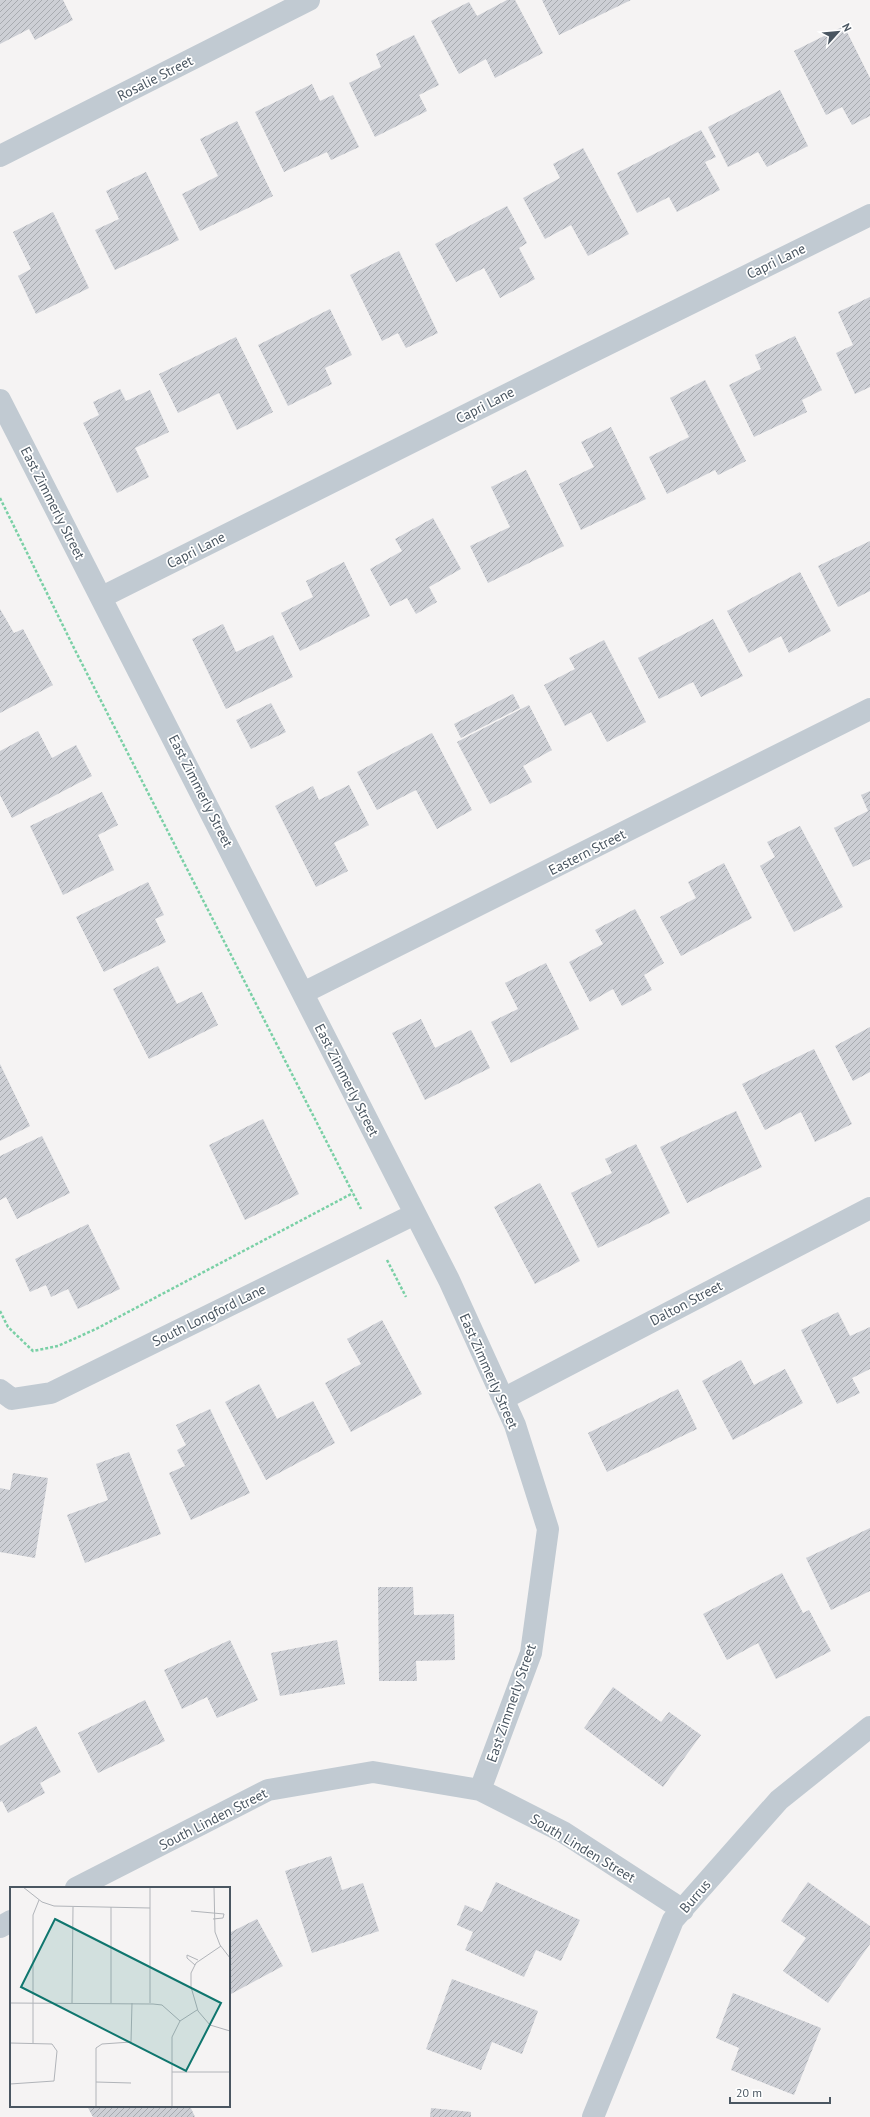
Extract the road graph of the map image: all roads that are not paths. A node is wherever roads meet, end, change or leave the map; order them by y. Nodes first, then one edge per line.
1 (309, 0) edge
2 (0, 156) edge
3 (870, 215) edge
4 (0, 400) edge
5 (102, 597) junction
6 (870, 709) edge
7 (303, 993) junction
8 (870, 1208) edge
9 (415, 1214) junction
10 (0, 1390) edge
11 (502, 1399) junction
12 (870, 1727) edge
13 (480, 1790) junction
14 (78, 1887) edge
15 (682, 1910) junction
16 (10, 1922) edge
17 (0, 1927) edge
18 (592, 2117) edge

1 - 2 street, Rosalie Street
3 - 5 street, Capri Lane
4 - 5 street, East Zimmerly Street
5 - 7 street, East Zimmerly Street
6 - 7 street, Eastern Street
7 - 9 street, East Zimmerly Street
8 - 11 street, Dalton Street
9 - 10 street, South Longford Lane
9 - 11 street, East Zimmerly Street
11 - 13 street, East Zimmerly Street
12 - 15 street, Burrus
13 - 14 street, South Linden Street
13 - 15 street, South Linden Street
15 - 18 street, Burrus
16 - 17 street

